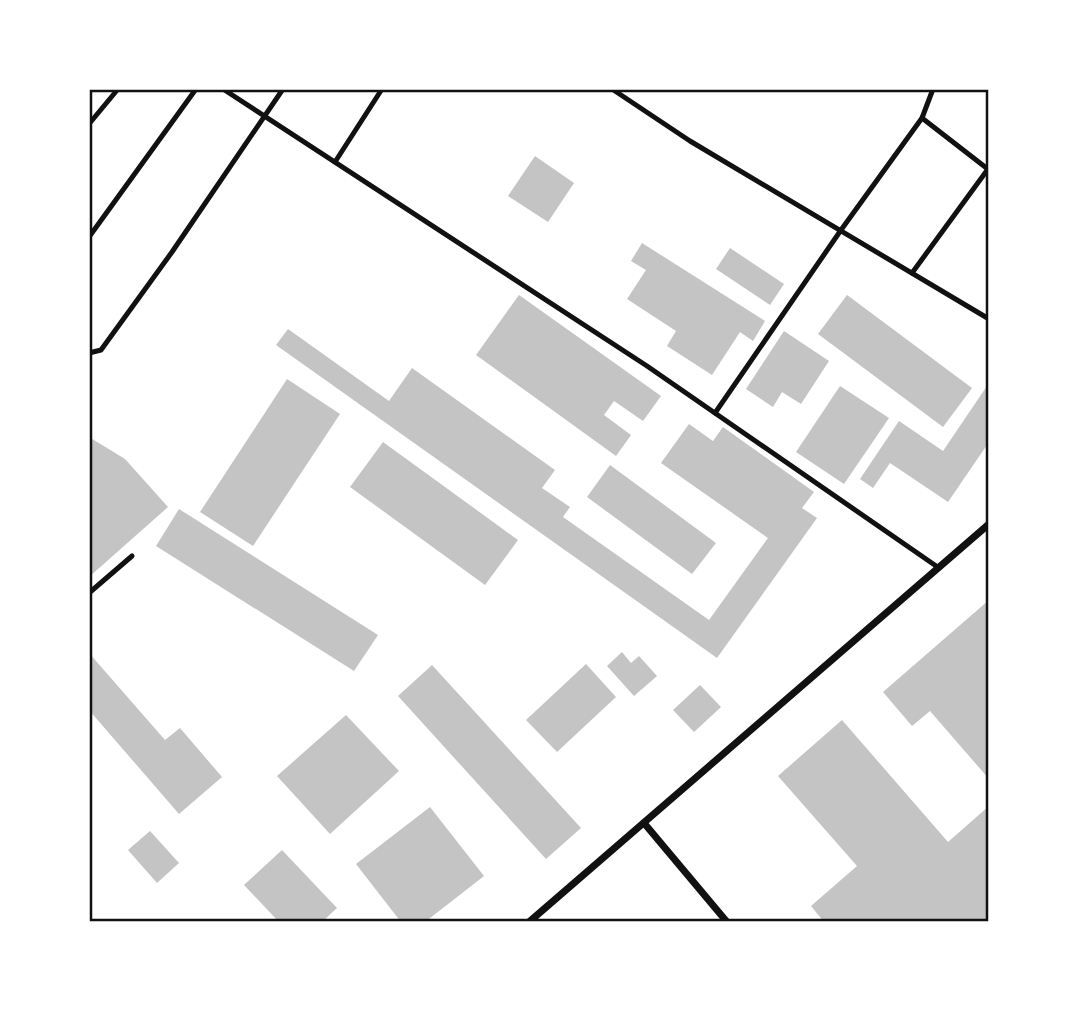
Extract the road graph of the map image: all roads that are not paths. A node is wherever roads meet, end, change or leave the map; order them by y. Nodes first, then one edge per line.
1 (118, 89) edge
2 (196, 89) edge
3 (223, 89) edge
4 (283, 89) edge
5 (382, 89) edge
6 (612, 89) edge
7 (933, 89) edge
8 (264, 117) junction
9 (922, 118) junction
10 (89, 124) edge
11 (335, 162) junction
12 (988, 169) edge
13 (841, 230) junction
14 (89, 237) edge
15 (912, 273) junction
16 (989, 319) edge
17 (89, 353) edge
18 (715, 413) junction
19 (989, 524) edge
20 (132, 556) dead end
21 (939, 568) junction
22 (89, 593) edge
23 (644, 823) junction
24 (529, 922) edge
25 (727, 922) edge

1 - 10 lane
2 - 14 lane
3 - 8 lane
4 - 8 lane
5 - 11 lane
6 - 13 lane
7 - 9 lane
8 - 11 lane
8 - 17 lane
9 - 12 lane
9 - 13 lane
11 - 18 lane
12 - 15 lane
13 - 15 lane
13 - 18 lane
15 - 16 lane
18 - 21 lane
19 - 21 street
20 - 22 lane
21 - 23 street
23 - 24 street
23 - 25 street

